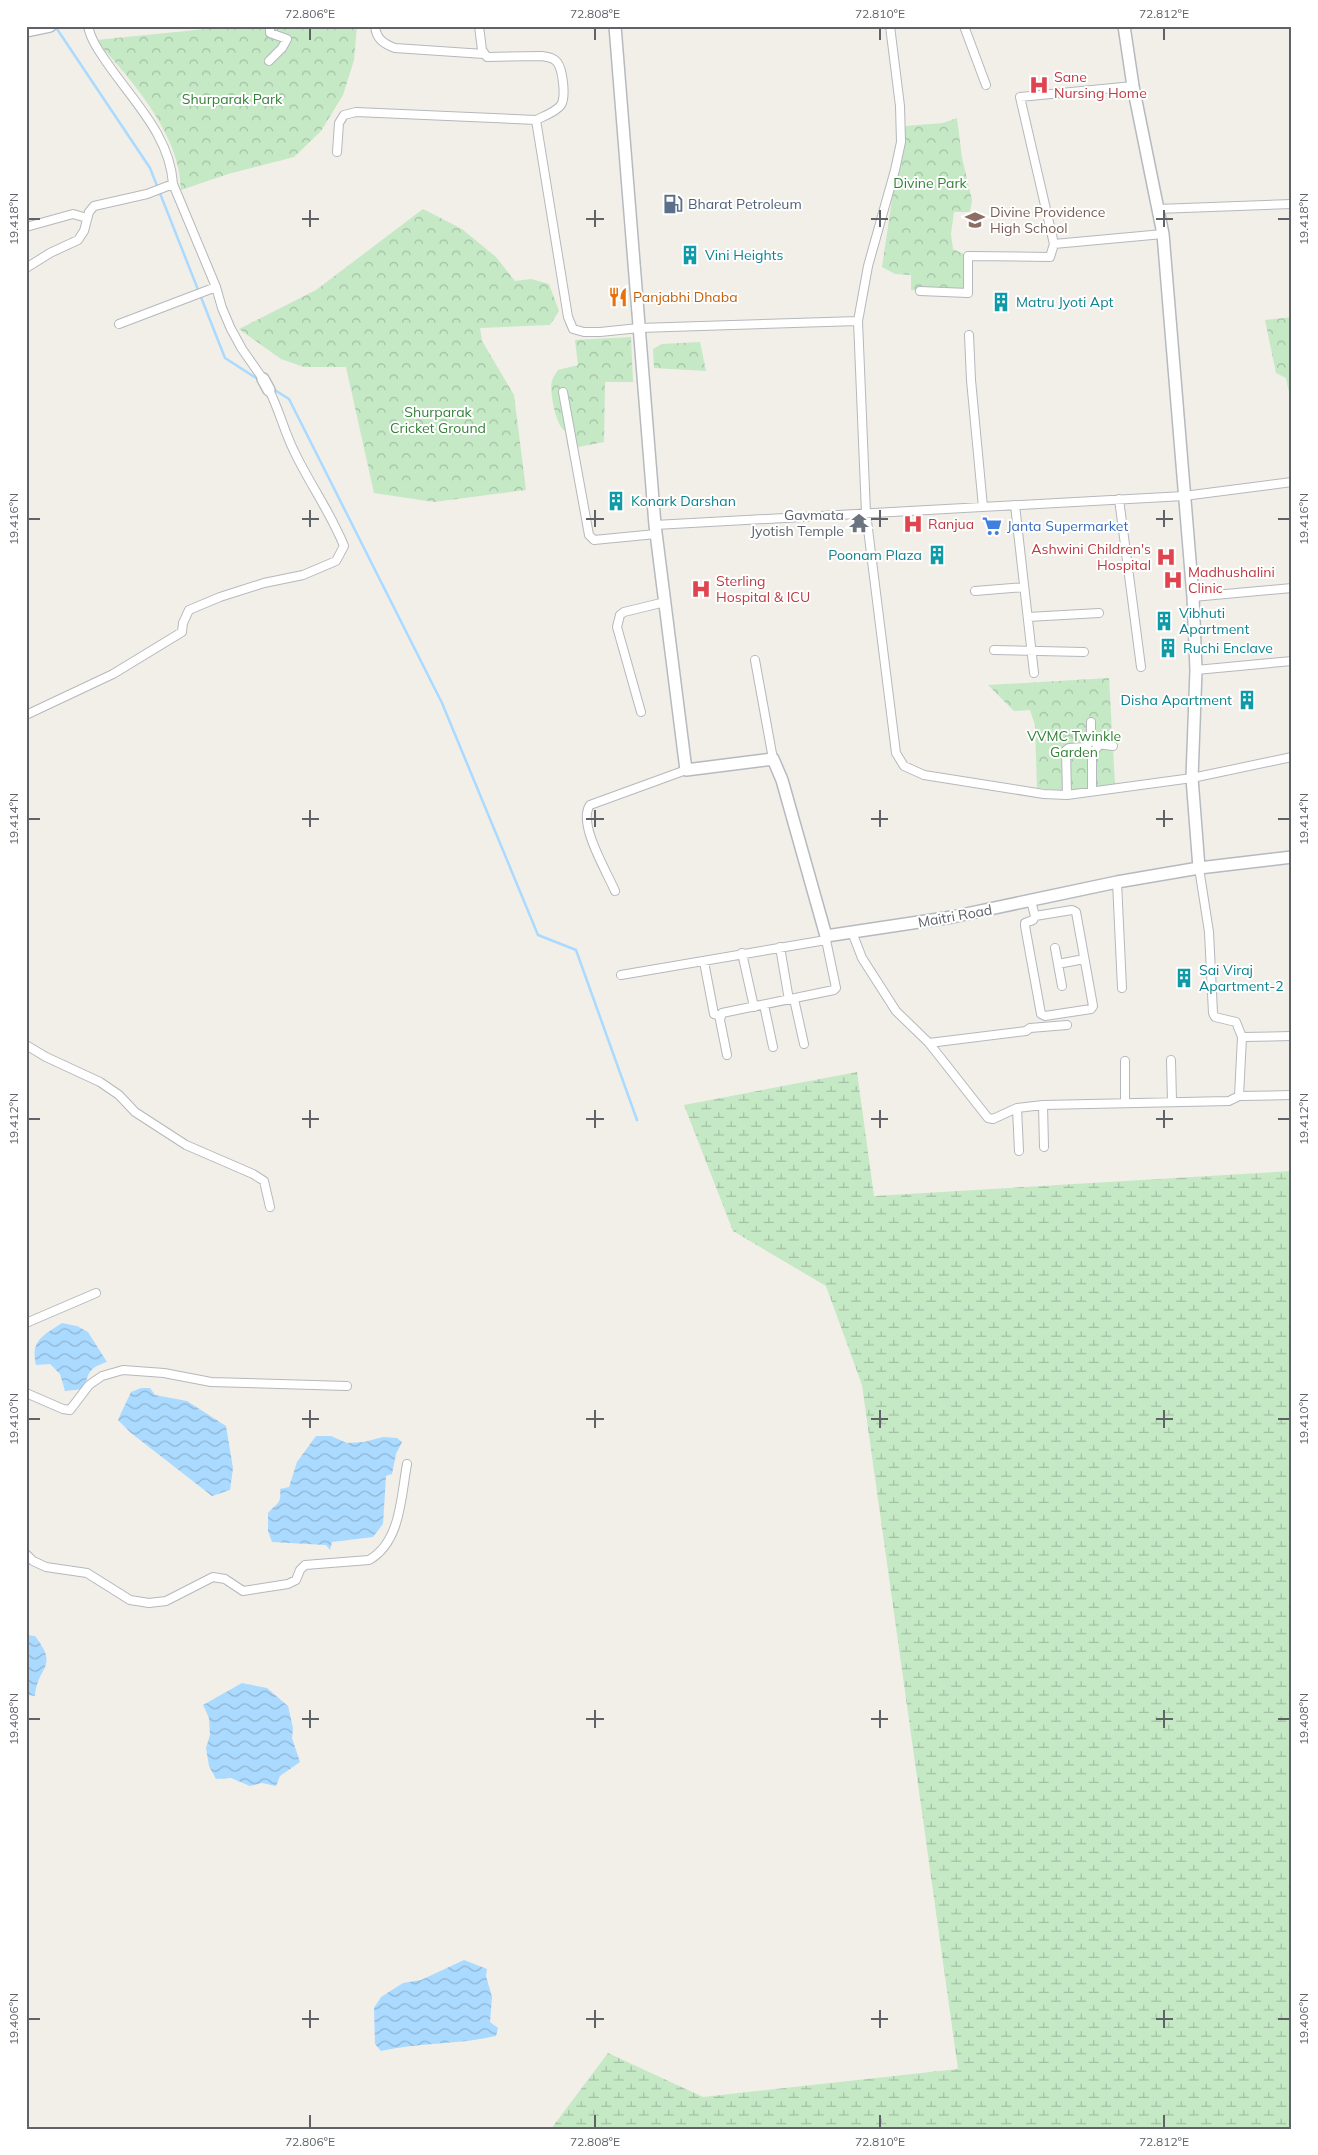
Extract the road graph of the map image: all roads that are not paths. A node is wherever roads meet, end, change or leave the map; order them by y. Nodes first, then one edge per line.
1 (50, 26) edge
2 (88, 26) edge
3 (270, 26) edge
4 (375, 26) edge
5 (479, 26) edge
6 (615, 26) edge
7 (890, 26) edge
8 (964, 26) edge
9 (1124, 26) edge
10 (30, 30) edge
11 (484, 54) junction
12 (269, 61) dead end
13 (986, 85) dead end
14 (1133, 86) junction
15 (536, 120) junction
16 (337, 152) dead end
17 (171, 184) junction
18 (1292, 204) edge
19 (1157, 209) junction
20 (87, 218) junction
21 (26, 227) edge
22 (1163, 234) junction
23 (1054, 244) junction
24 (26, 268) edge
25 (216, 287) junction
26 (920, 291) dead end
27 (858, 322) junction
28 (118, 324) dead end
29 (639, 328) junction
30 (969, 335) dead end
31 (263, 379) joint
32 (269, 390) joint
33 (563, 392) dead end
34 (1292, 482) edge
35 (1184, 496) junction
36 (1119, 500) junction
37 (1015, 505) junction
38 (983, 507) junction
39 (866, 513) junction
40 (656, 530) junction
41 (1024, 587) junction
42 (1292, 588) edge
43 (975, 591) dead end
44 (1193, 596) junction
45 (665, 602) junction
46 (1099, 613) dead end
47 (1028, 617) junction
48 (994, 650) dead end
49 (1032, 651) junction
50 (1084, 652) dead end
51 (755, 660) dead end
52 (1292, 661) edge
53 (1141, 667) dead end
54 (1196, 670) junction
55 (1034, 674) dead end
56 (641, 712) dead end
57 (26, 714) edge
58 (1091, 722) dead end
59 (1091, 744) junction
60 (1113, 746) dead end
61 (1292, 758) edge
62 (773, 760) junction
63 (686, 770) junction
64 (1192, 778) junction
65 (1092, 791) junction
66 (1067, 795) junction
67 (1292, 858) edge
68 (1199, 868) junction
69 (1117, 882) junction
70 (615, 891) dead end
71 (1031, 901) junction
72 (1035, 916) junction
73 (852, 932) junction
74 (826, 938) junction
75 (780, 948) junction
76 (1054, 948) dead end
77 (742, 954) junction
78 (1084, 958) junction
79 (704, 962) junction
80 (1058, 964) junction
81 (621, 975) dead end
82 (1062, 986) dead end
83 (1122, 988) dead end
84 (792, 999) junction
85 (764, 1005) junction
86 (754, 1007) junction
87 (720, 1016) junction
88 (1067, 1025) dead end
89 (1292, 1036) edge
90 (1242, 1037) junction
91 (929, 1043) junction
92 (804, 1044) dead end
93 (26, 1045) edge
94 (773, 1047) dead end
95 (727, 1055) dead end
96 (1171, 1060) dead end
97 (1125, 1062) dead end
98 (1292, 1095) edge
99 (1240, 1096) junction
100 (1172, 1101) junction
101 (1125, 1103) junction
102 (1043, 1105) junction
103 (1017, 1108) junction
104 (1044, 1148) dead end
105 (1019, 1151) dead end
106 (270, 1207) dead end
107 (96, 1294) dead end
108 (26, 1323) edge
109 (347, 1386) dead end
110 (26, 1392) edge
111 (407, 1464) dead end
112 (26, 1554) edge

1 - 10 street
2 - 17 street
3 - 12 street
4 - 11 street
5 - 11 street
6 - 29 street
7 - 27 street
8 - 13 street
9 - 14 street
11 - 15 street
14 - 19 street
14 - 23 street
15 - 16 street
15 - 29 street
17 - 20 street
17 - 25 street
18 - 19 street
19 - 22 street
20 - 21 street
20 - 24 street
22 - 23 street
22 - 35 street
23 - 26 street
25 - 28 street
25 - 31 street
27 - 29 street
27 - 39 street
29 - 40 street
30 - 38 street
31 - 32 street
32 - 57 street
33 - 40 street
34 - 35 street
35 - 36 street
35 - 44 street
36 - 37 street
36 - 53 street
37 - 38 street
37 - 41 street
38 - 39 street
39 - 40 street
39 - 66 street
40 - 45 street
41 - 43 street
41 - 47 street
42 - 44 street
44 - 54 street
45 - 56 street
45 - 63 street
46 - 47 street
47 - 49 street
48 - 49 street
49 - 50 street
49 - 55 street
51 - 62 street
52 - 54 street
54 - 64 street
58 - 59 street
59 - 60 street
59 - 65 street
59 - 66 street
61 - 64 street
62 - 63 street
62 - 74 street
63 - 70 street
64 - 65 street
64 - 68 street
65 - 66 street
67 - 68 street, Maitri Road
68 - 69 street, Maitri Road
68 - 90 street
69 - 71 street, Maitri Road
69 - 83 street
71 - 72 street
71 - 73 street, Maitri Road
72 - 78 street
72 - 78 street
73 - 74 street, Maitri Road
73 - 91 street
74 - 75 street, Maitri Road
74 - 84 street
75 - 77 street, Maitri Road
75 - 84 street
76 - 80 street
77 - 79 street, Maitri Road
77 - 86 street
78 - 80 street
79 - 81 street, Maitri Road
79 - 87 street
80 - 82 street
84 - 85 street
84 - 92 street
85 - 86 street
85 - 94 street
86 - 87 street
87 - 95 street
88 - 91 street
89 - 90 street
90 - 99 street
91 - 103 street
93 - 106 street
96 - 100 street
97 - 101 street
98 - 99 street
99 - 100 street
100 - 101 street
101 - 102 street
102 - 103 street
102 - 104 street
103 - 105 street
107 - 108 street
109 - 110 street
111 - 112 street

